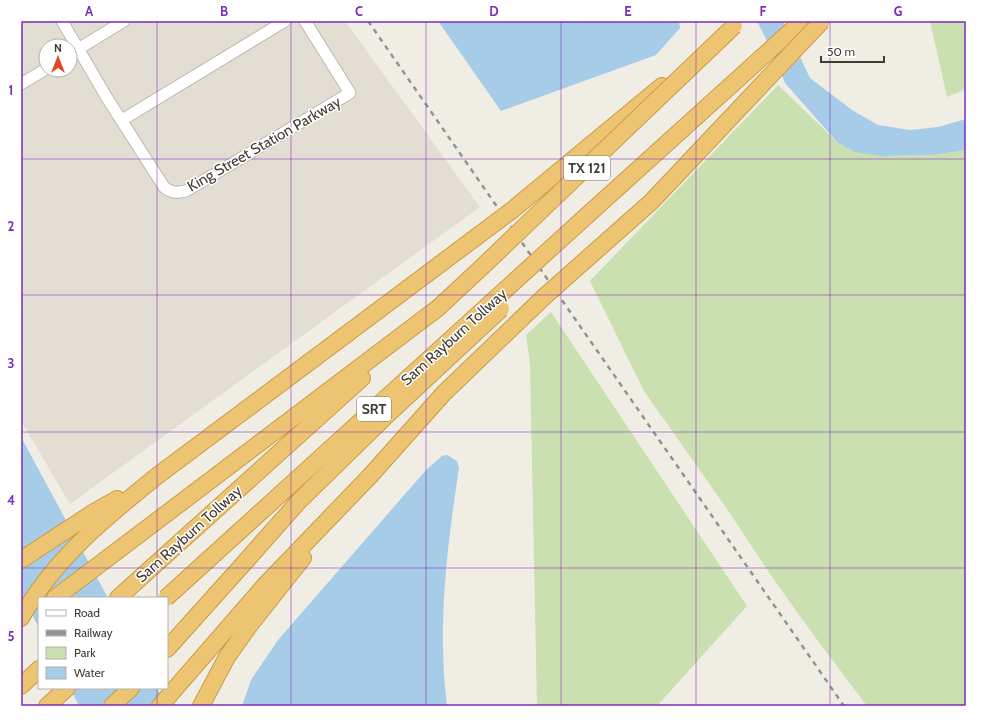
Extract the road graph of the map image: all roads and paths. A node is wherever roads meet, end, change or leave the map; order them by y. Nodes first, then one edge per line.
1 (62, 21) edge
2 (124, 21) edge
3 (285, 21) edge
4 (306, 21) edge
5 (802, 21) edge
6 (822, 21) edge
7 (737, 24) edge
8 (69, 38) edge
9 (78, 49) edge
10 (78, 57) edge
11 (38, 73) edge
12 (21, 84) edge
13 (122, 120) junction
14 (582, 220) junction
15 (438, 308) junction
16 (157, 476) junction
17 (370, 476) junction
18 (21, 560) edge
19 (56, 597) edge
20 (119, 597) edge
21 (167, 597) edge
22 (38, 612) edge
23 (21, 618) edge
24 (21, 625) edge
25 (168, 648) edge
26 (38, 670) edge
27 (21, 686) edge
28 (66, 689) edge
29 (130, 689) edge
30 (47, 706) edge
31 (112, 706) edge
32 (160, 706) edge
33 (201, 706) edge

1 - 8 street
2 - 9 street
3 - 13 street
4 - 13 street, King Street Station Parkway
5 - 14 highway, TX 121
6 - 17 highway, bridge
7 - 15 highway, TX 121, bridge
7 - 16 highway, bridge
10 - 13 street
11 - 12 street
14 - 21 highway, Sam Rayburn Tollway / SRT, bridge
14 - 25 highway, bridge
15 - 19 highway
15 - 20 highway, Sam Rayburn Tollway / SRT
16 - 18 highway
16 - 23 highway
17 - 32 highway
17 - 33 highway
22 - 24 highway
26 - 27 highway
28 - 30 highway
29 - 31 highway

